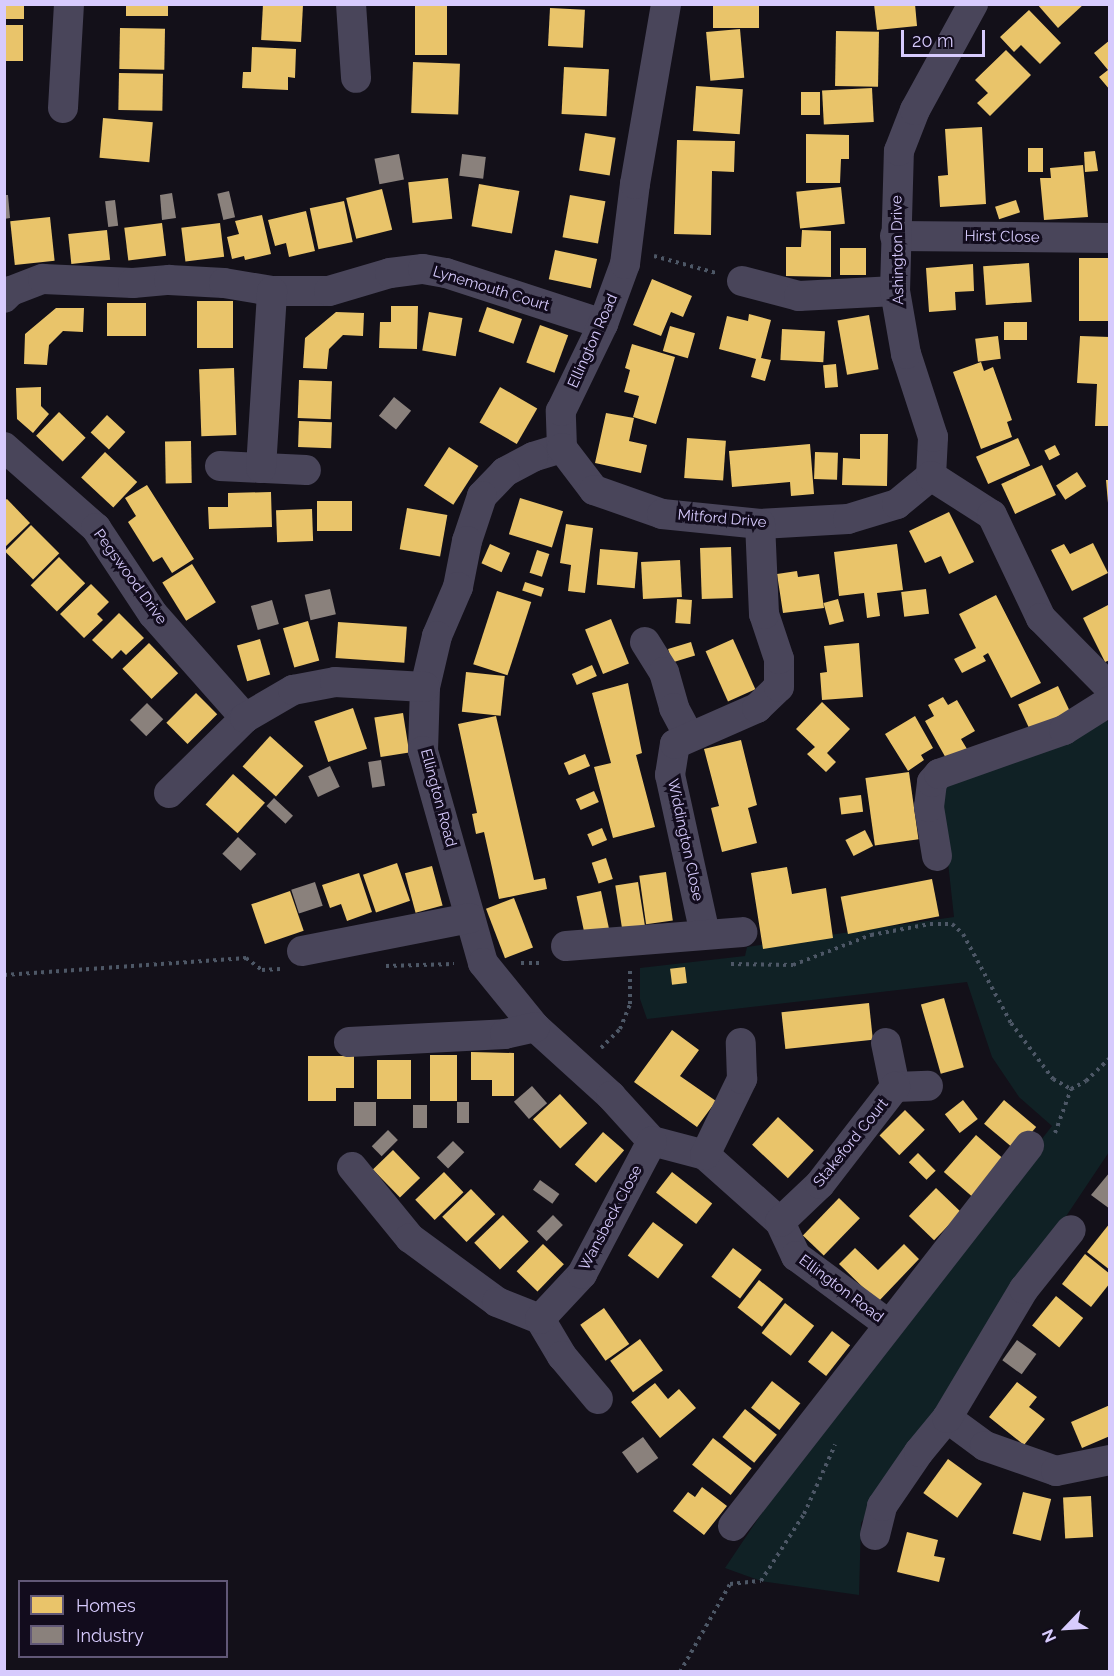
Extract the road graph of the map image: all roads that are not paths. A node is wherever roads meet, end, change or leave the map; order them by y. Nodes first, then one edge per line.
1 (69, 4) edge
2 (351, 4) edge
3 (666, 4) edge
4 (973, 4) edge
5 (356, 78) dead end
6 (63, 108) dead end
7 (895, 236) junction
8 (1110, 238) edge
9 (742, 281) road end
10 (272, 291) junction
11 (895, 291) junction
12 (4, 298) edge
13 (603, 324) junction
14 (4, 447) edge
15 (562, 448) junction
16 (220, 466) dead end
17 (261, 468) junction
18 (306, 470) dead end
19 (931, 476) junction
20 (760, 524) junction
21 (645, 642) dead end
22 (425, 687) junction
23 (1110, 688) edge
24 (1110, 701) edge
25 (245, 718) junction
26 (689, 736) junction
27 (168, 794) dead end
28 (937, 856) dead end
29 (470, 918) junction
30 (742, 932) dead end
31 (705, 934) junction
32 (558, 954) road end
33 (294, 960) road end
34 (535, 1027) junction
35 (349, 1042) dead end
36 (741, 1042) dead end
37 (886, 1043) dead end
38 (928, 1086) dead end
39 (895, 1087) junction
40 (652, 1141) junction
41 (1029, 1146) dead end
42 (705, 1155) junction
43 (352, 1167) dead end
44 (780, 1222) junction
45 (1071, 1230) dead end
46 (540, 1318) junction
47 (888, 1324) junction
48 (598, 1398) dead end
49 (947, 1418) junction
50 (1110, 1460) edge
51 (733, 1526) dead end
52 (875, 1535) dead end

1 - 6 street
2 - 5 street
3 - 13 street, Ellington Road
4 - 7 street, Ashington Drive
7 - 8 street, Hirst Close
7 - 11 street, Ashington Drive
9 - 11 street
10 - 12 street, Lynemouth Court
10 - 13 street, Lynemouth Court
10 - 17 street
11 - 19 street, Ashington Drive
13 - 15 street, Ellington Road
14 - 25 street, Pegswood Drive
15 - 20 street, Mitford Drive
15 - 22 street, Ellington Road
16 - 17 street
17 - 18 street
19 - 20 street, Mitford Drive
19 - 23 street
20 - 26 street
21 - 26 street
22 - 25 street
22 - 29 street, Ellington Road
24 - 28 street
25 - 27 street
26 - 31 street, Widdington Close
29 - 33 street
29 - 34 street, Ellington Road
30 - 31 street
31 - 32 street
34 - 35 street
34 - 40 street, Ellington Road
36 - 42 street
37 - 39 street, Stakeford Court
38 - 39 street, Stakeford Court
39 - 44 street, Stakeford Court
40 - 42 street, Ellington Road
40 - 46 street, Wansbeck Close
41 - 47 street, Ellington Road
42 - 44 street, Ellington Road
43 - 46 street
44 - 47 street, Ellington Road
45 - 49 street
46 - 48 street
47 - 51 street, Ellington Road
49 - 50 street
49 - 52 street

